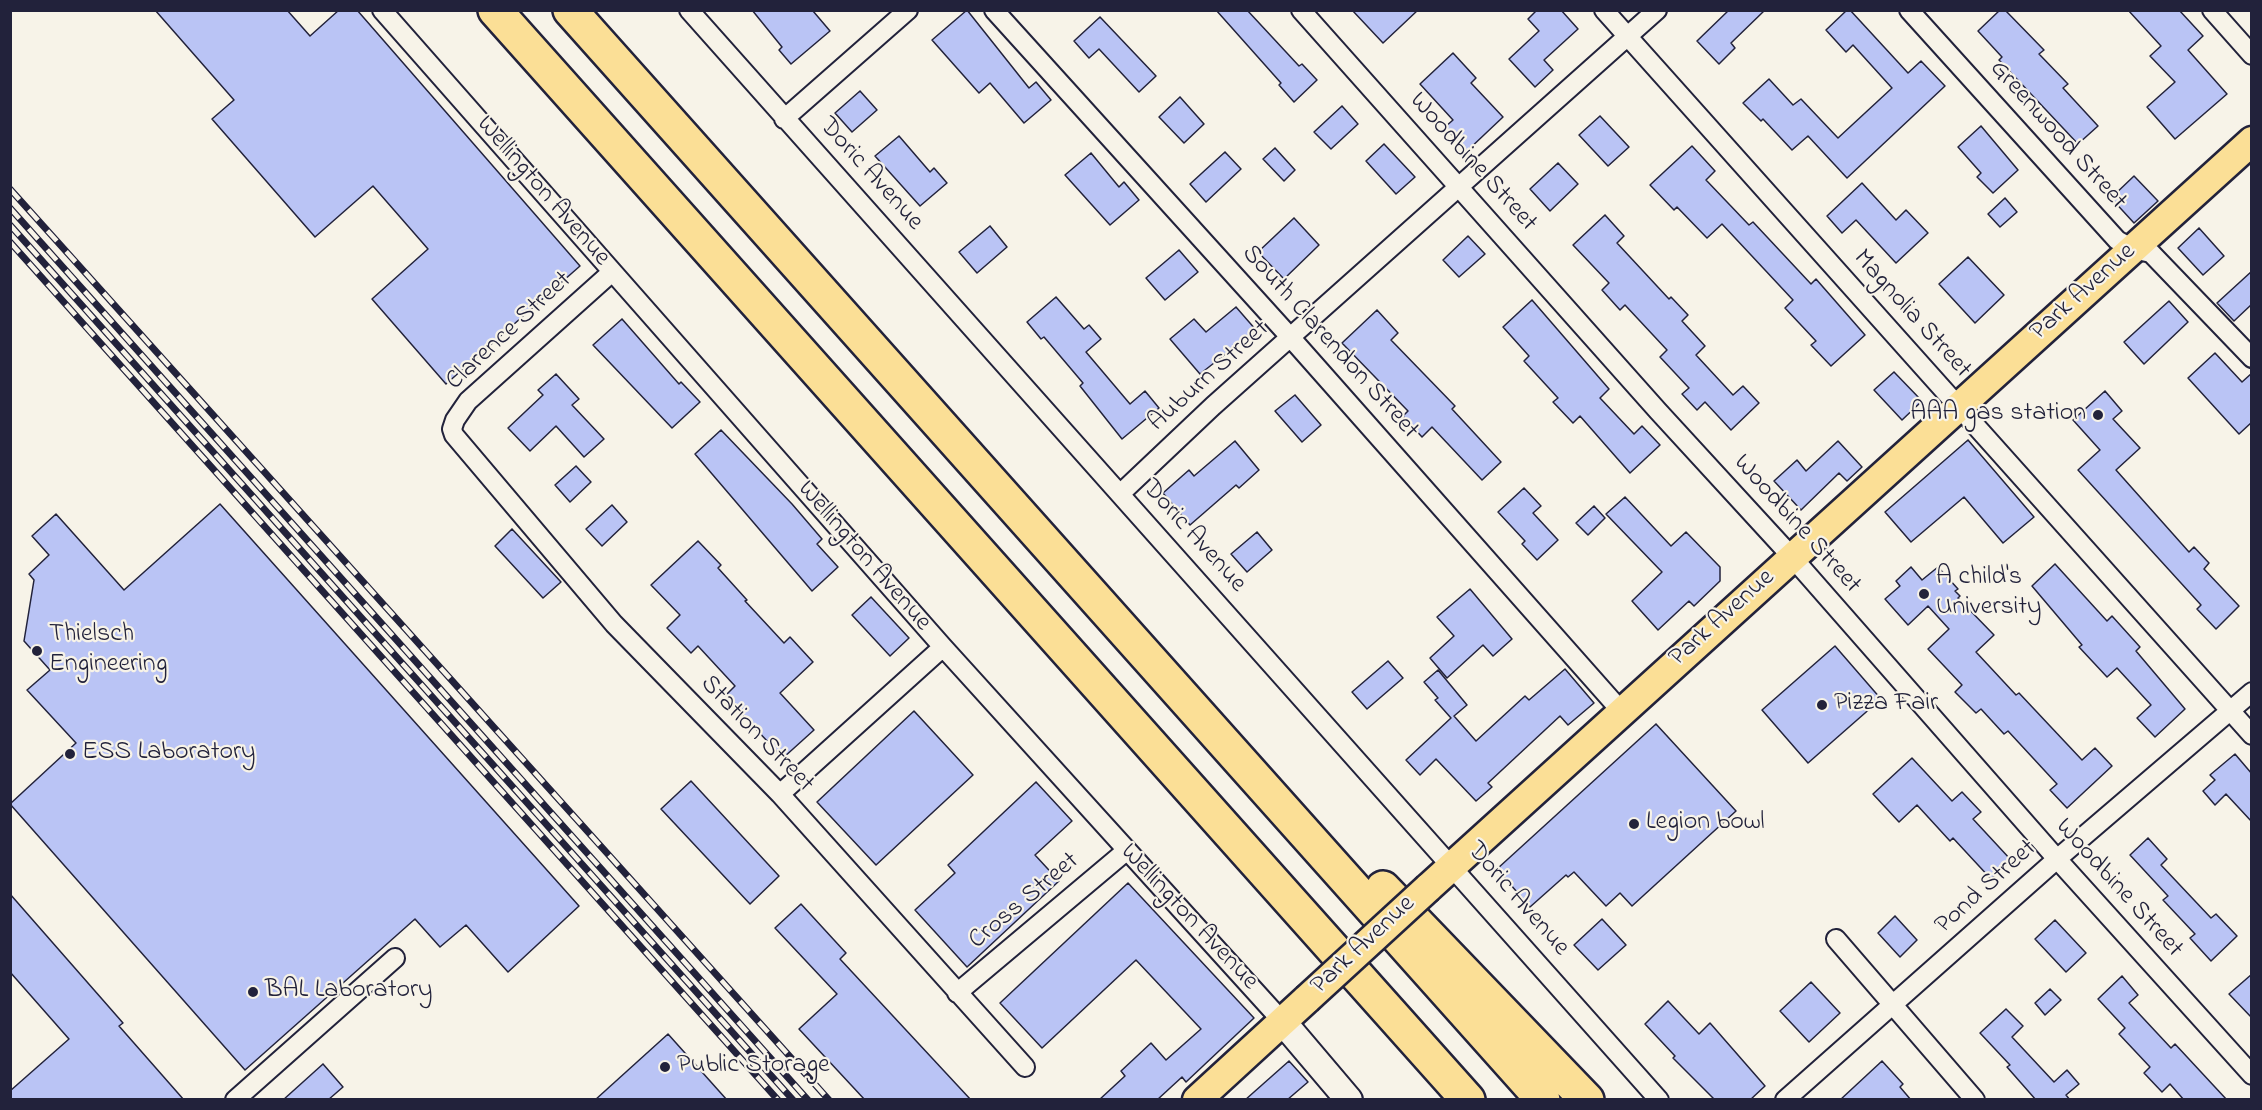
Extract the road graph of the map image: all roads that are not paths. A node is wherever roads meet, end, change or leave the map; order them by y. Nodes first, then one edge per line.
1 (382, 10) edge
2 (495, 10) edge
3 (570, 10) edge
4 (689, 10) edge
5 (908, 10) edge
6 (994, 10) edge
7 (1301, 10) edge
8 (1604, 10) edge
9 (1657, 10) edge
10 (1910, 10) edge
11 (2212, 10) edge
12 (1628, 36) junction
13 (2252, 55) edge
14 (784, 118) junction
15 (2252, 141) edge
16 (1459, 186) junction
17 (2133, 249) junction
18 (612, 272) junction
19 (1291, 338) junction
20 (2252, 358) edge
21 (1959, 407) junction
22 (454, 435) joint
23 (1120, 494) junction
24 (1048, 546) junction
25 (1792, 557) junction
26 (943, 647) junction
27 (2252, 692) edge
28 (2230, 711) junction
29 (1622, 712) junction
30 (2252, 735) edge
31 (780, 794) junction
32 (1126, 851) junction
33 (2056, 859) junction
34 (1453, 866) junction
35 (1836, 939) dead end
36 (395, 958) dead end
37 (957, 993) junction
38 (1893, 1005) junction
39 (1282, 1021) junction
40 (1025, 1067) dead end
41 (2252, 1075) edge
42 (237, 1099) edge
43 (1197, 1100) edge
44 (1349, 1100) edge
45 (1468, 1100) edge
46 (1543, 1100) edge
47 (1587, 1100) edge
48 (1659, 1100) edge
49 (1785, 1100) edge
50 (1975, 1100) edge

1 - 18 street, Wellington Avenue
2 - 45 highway
3 - 24 highway
4 - 14 street, Doric Avenue
5 - 14 street
6 - 19 street, South Clarendon Street
7 - 16 street, Woodbine Street
8 - 12 street, Magnolia Street
9 - 12 street, Auburn Street
10 - 17 street, Greenwood Street
11 - 13 street
12 - 16 street, Auburn Street
12 - 21 street, Magnolia Street
14 - 23 street, Doric Avenue
15 - 17 main road, Park Avenue
16 - 19 street, Auburn Street
16 - 25 street, Woodbine Street
17 - 20 street, Greenwood Street
17 - 21 main road, Park Avenue
18 - 22 street, Clarence Street
18 - 26 street, Wellington Avenue
19 - 23 street, Auburn Street
19 - 29 street, South Clarendon Street
21 - 25 main road, Park Avenue
21 - 28 street, Magnolia Street
22 - 31 street, Station Street
23 - 34 street, Doric Avenue
24 - 46 highway
24 - 47 highway
25 - 29 main road, Park Avenue
25 - 33 street, Woodbine Street
26 - 31 street
26 - 32 street, Wellington Avenue
27 - 28 street, Pond Street
28 - 30 street, Magnolia Street
28 - 33 street, Pond Street
29 - 34 main road, Park Avenue
31 - 37 street, Station Street
32 - 37 street, Cross Street
32 - 39 street, Wellington Avenue
33 - 38 street, Pond Street
33 - 41 street, Woodbine Street
34 - 39 main road, Park Avenue, bridge
34 - 48 street, Doric Avenue
35 - 38 street
36 - 42 street
37 - 40 street, Station Street
38 - 49 street, Pond Street
38 - 50 street
39 - 43 main road, Park Avenue
39 - 44 street, Wellington Avenue

